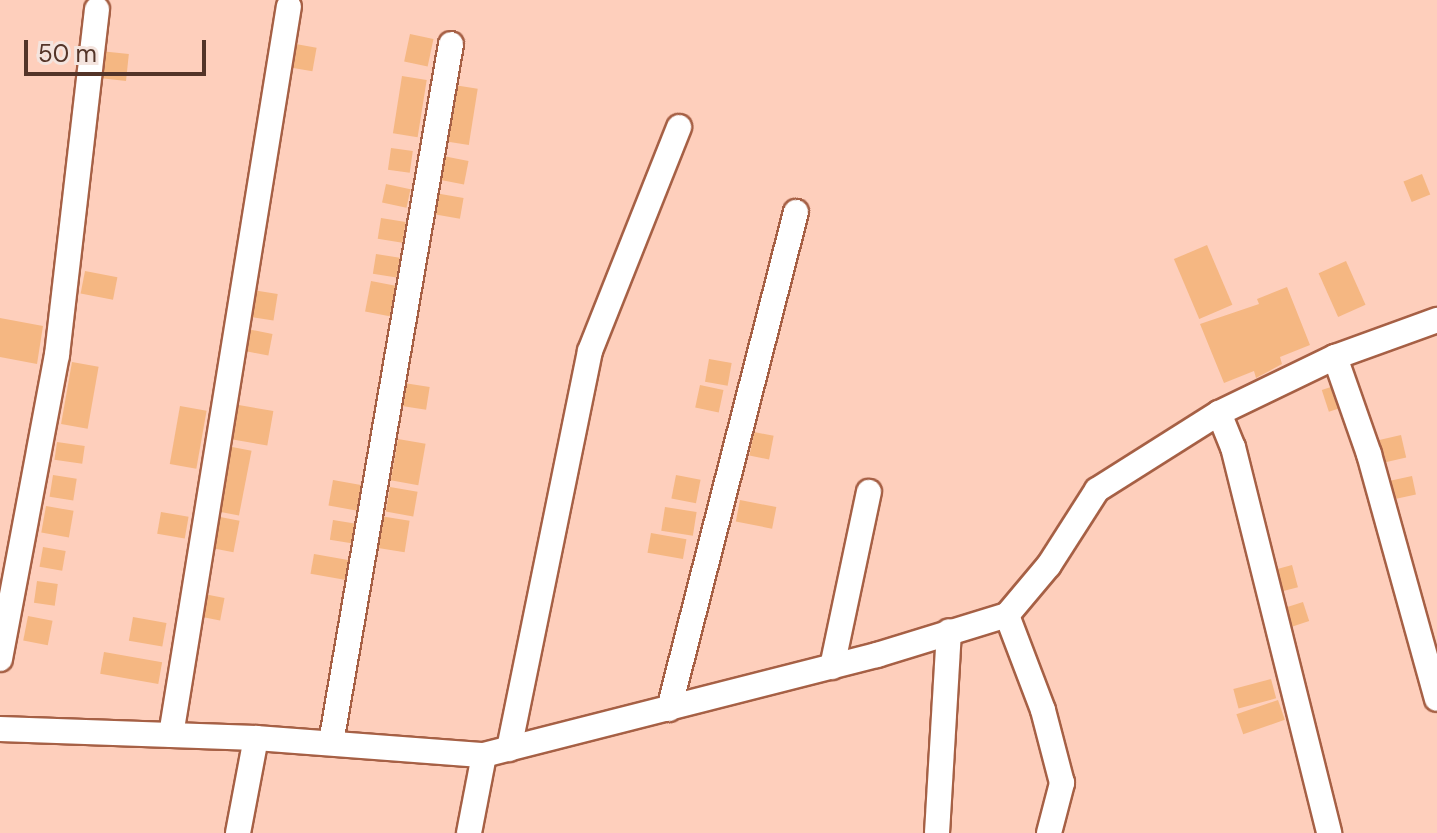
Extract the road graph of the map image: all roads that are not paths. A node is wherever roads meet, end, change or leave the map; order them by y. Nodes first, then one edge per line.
1 (289, 6) dead end
2 (97, 9) dead end
3 (451, 44) dead end
4 (679, 127) dead end
5 (796, 212) dead end
6 (1437, 320) edge
7 (1335, 357) junction
8 (1219, 413) junction
9 (869, 492) dead end
10 (1007, 615) junction
11 (949, 631) junction
12 (0, 659) edge
13 (832, 667) junction
14 (1437, 699) edge
15 (669, 709) junction
16 (0, 729) edge
17 (171, 735) junction
18 (256, 738) junction
19 (331, 743) junction
20 (509, 749) junction
21 (484, 755) junction
22 (238, 833) edge
23 (469, 833) edge
24 (937, 833) edge
25 (1049, 833) edge
26 (1329, 833) edge

1 - 17 street
2 - 12 street
3 - 19 street
4 - 20 street
5 - 15 street
6 - 7 street
7 - 8 street
7 - 14 street
8 - 10 street
8 - 26 street
9 - 13 street
10 - 11 street
10 - 25 street
11 - 13 street
11 - 24 street
13 - 15 street
15 - 20 street
16 - 17 street
17 - 18 street
18 - 19 street
18 - 22 street
19 - 21 street
20 - 21 street
21 - 23 street

